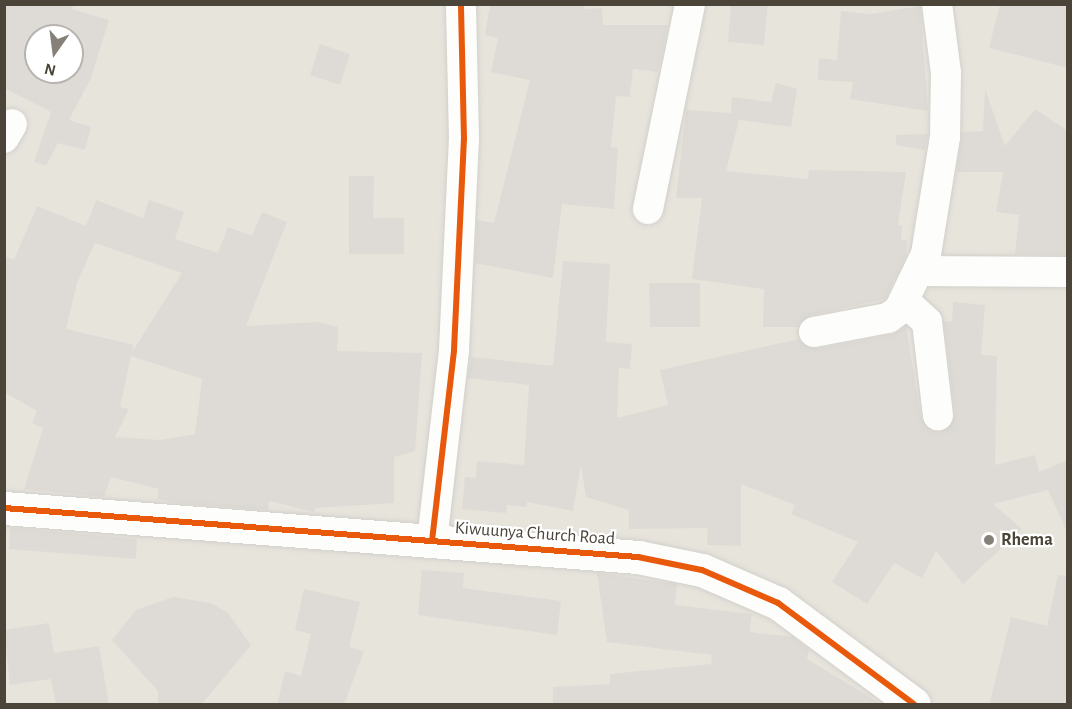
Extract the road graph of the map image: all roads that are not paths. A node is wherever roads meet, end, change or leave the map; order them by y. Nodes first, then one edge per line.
1 (461, 4) edge
2 (690, 4) edge
3 (937, 4) edge
4 (648, 209) dead end
5 (919, 271) junction
6 (1068, 272) edge
7 (904, 301) junction
8 (814, 332) dead end
9 (938, 415) dead end
10 (4, 508) edge
11 (432, 541) junction
12 (914, 705) edge

1 - 11 street
2 - 4 street
3 - 5 street
5 - 6 street
5 - 7 street
7 - 8 street
7 - 9 street
10 - 11 street, Kiwuunya Church Road
11 - 12 street, Kiwuunya Church Road

